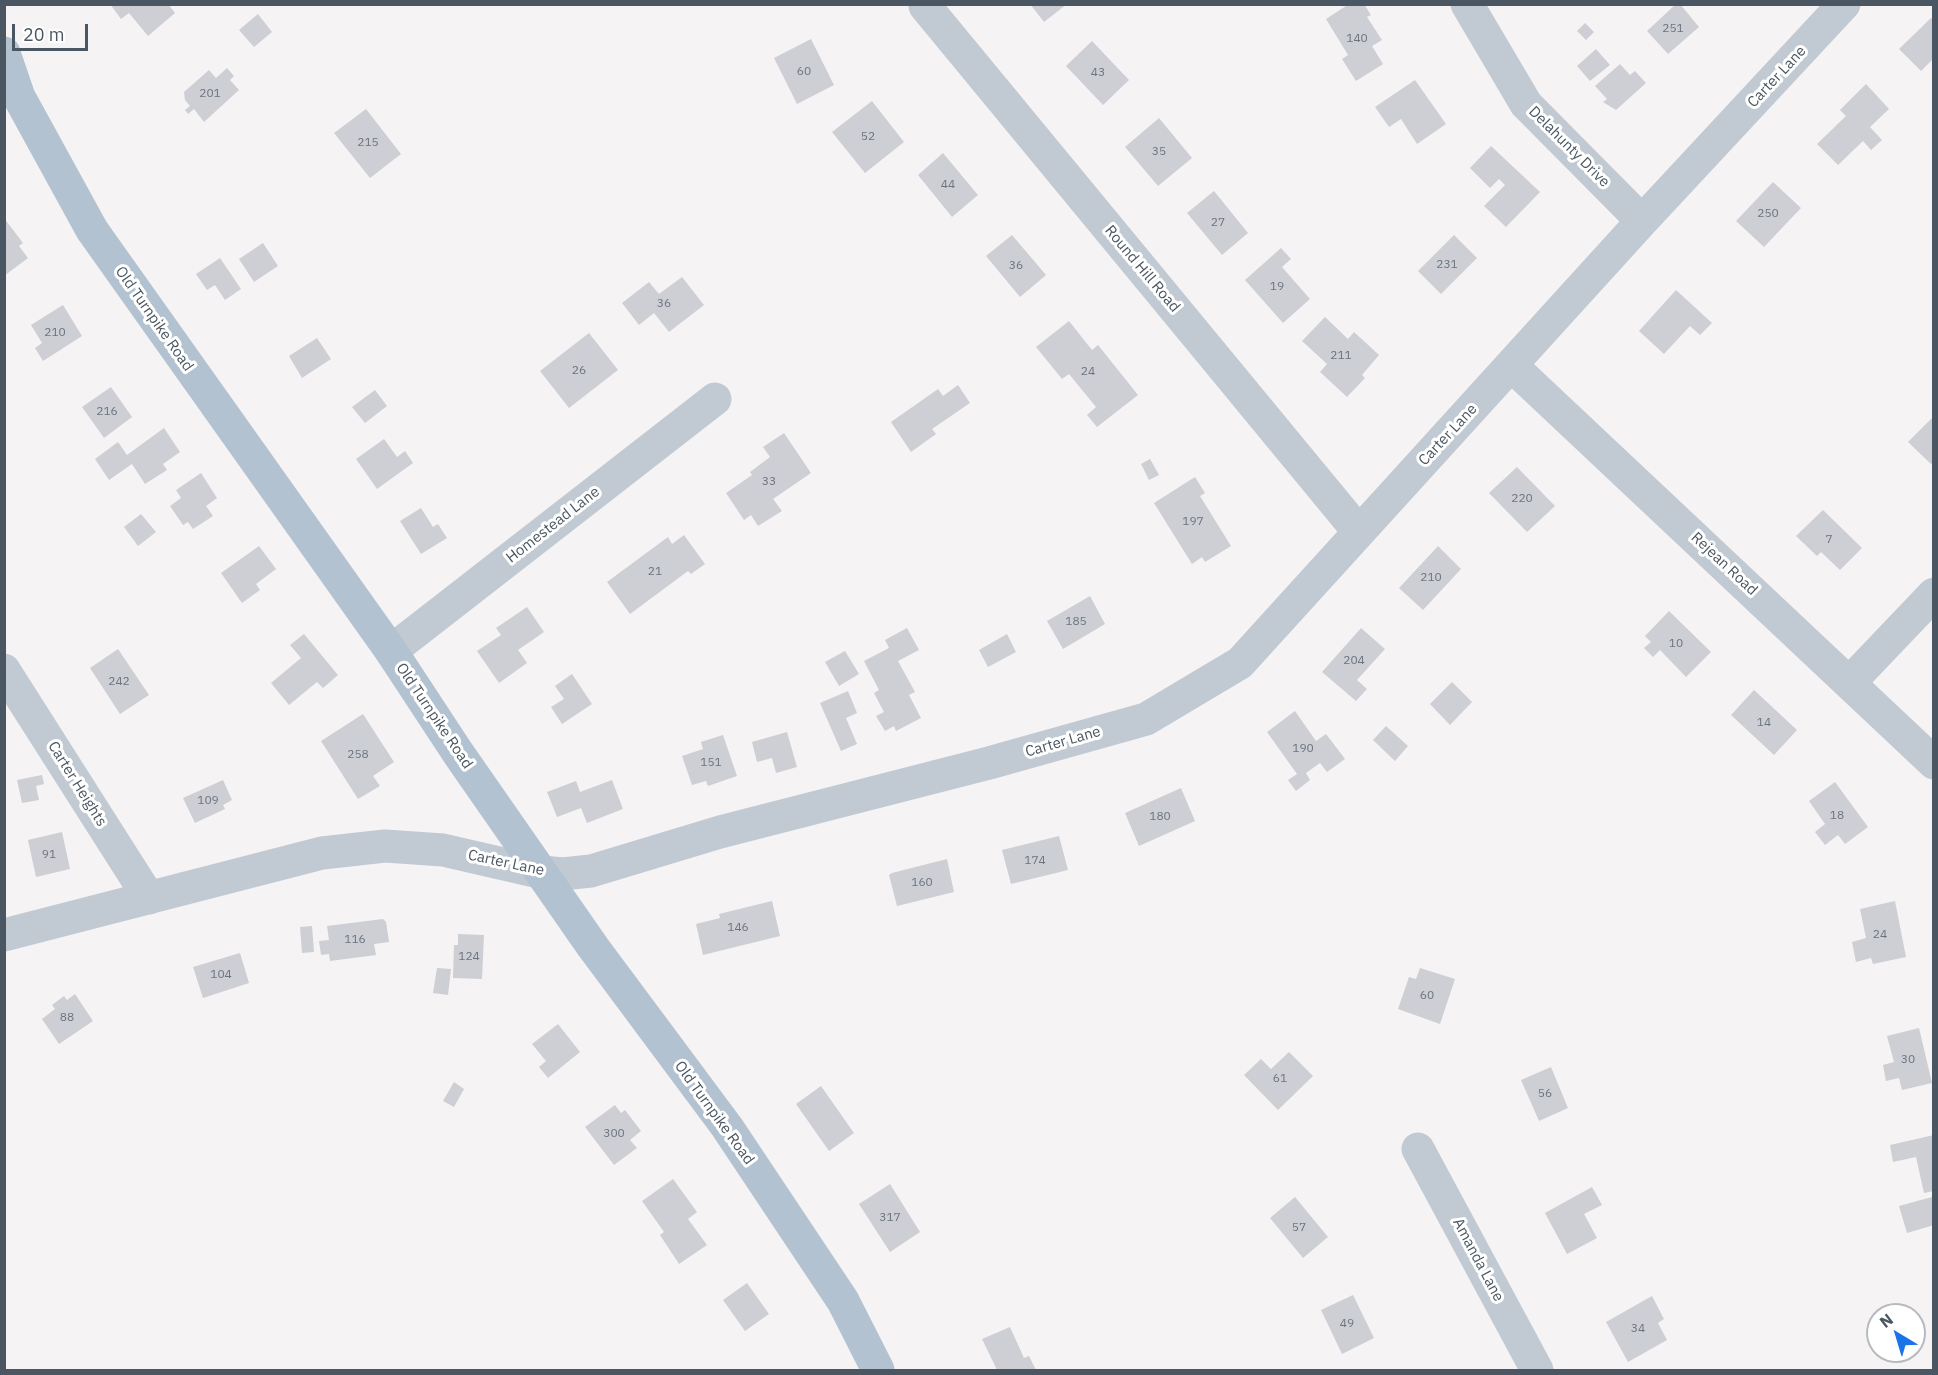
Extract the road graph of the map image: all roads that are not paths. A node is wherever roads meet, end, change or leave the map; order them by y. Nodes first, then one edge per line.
1 (1467, 4) edge
2 (1845, 4) edge
3 (925, 6) edge
4 (4, 53) edge
5 (1642, 221) junction
6 (1512, 366) junction
7 (715, 399) dead end
8 (1359, 532) junction
9 (1934, 594) edge
10 (391, 651) junction
11 (4, 670) edge
12 (1850, 682) junction
13 (1934, 763) edge
14 (540, 872) junction
15 (149, 898) junction
16 (4, 935) edge
17 (1418, 1149) dead end
18 (878, 1371) edge
19 (1537, 1371) edge

1 - 5 street, Delahunty Drive
2 - 5 street, Carter Lane
3 - 8 street, Round Hill Road
4 - 10 main road, Old Turnpike Road
5 - 6 street, Carter Lane
6 - 8 street, Carter Lane
6 - 12 street, Rejean Road
7 - 10 street, Homestead Lane
8 - 14 street, Carter Lane
9 - 12 street
10 - 14 main road, Old Turnpike Road
11 - 15 street, Carter Heights
12 - 13 street, Rejean Road
14 - 15 street, Carter Lane
14 - 18 main road, Old Turnpike Road
15 - 16 street, Carter Lane
17 - 19 street, Amanda Lane

